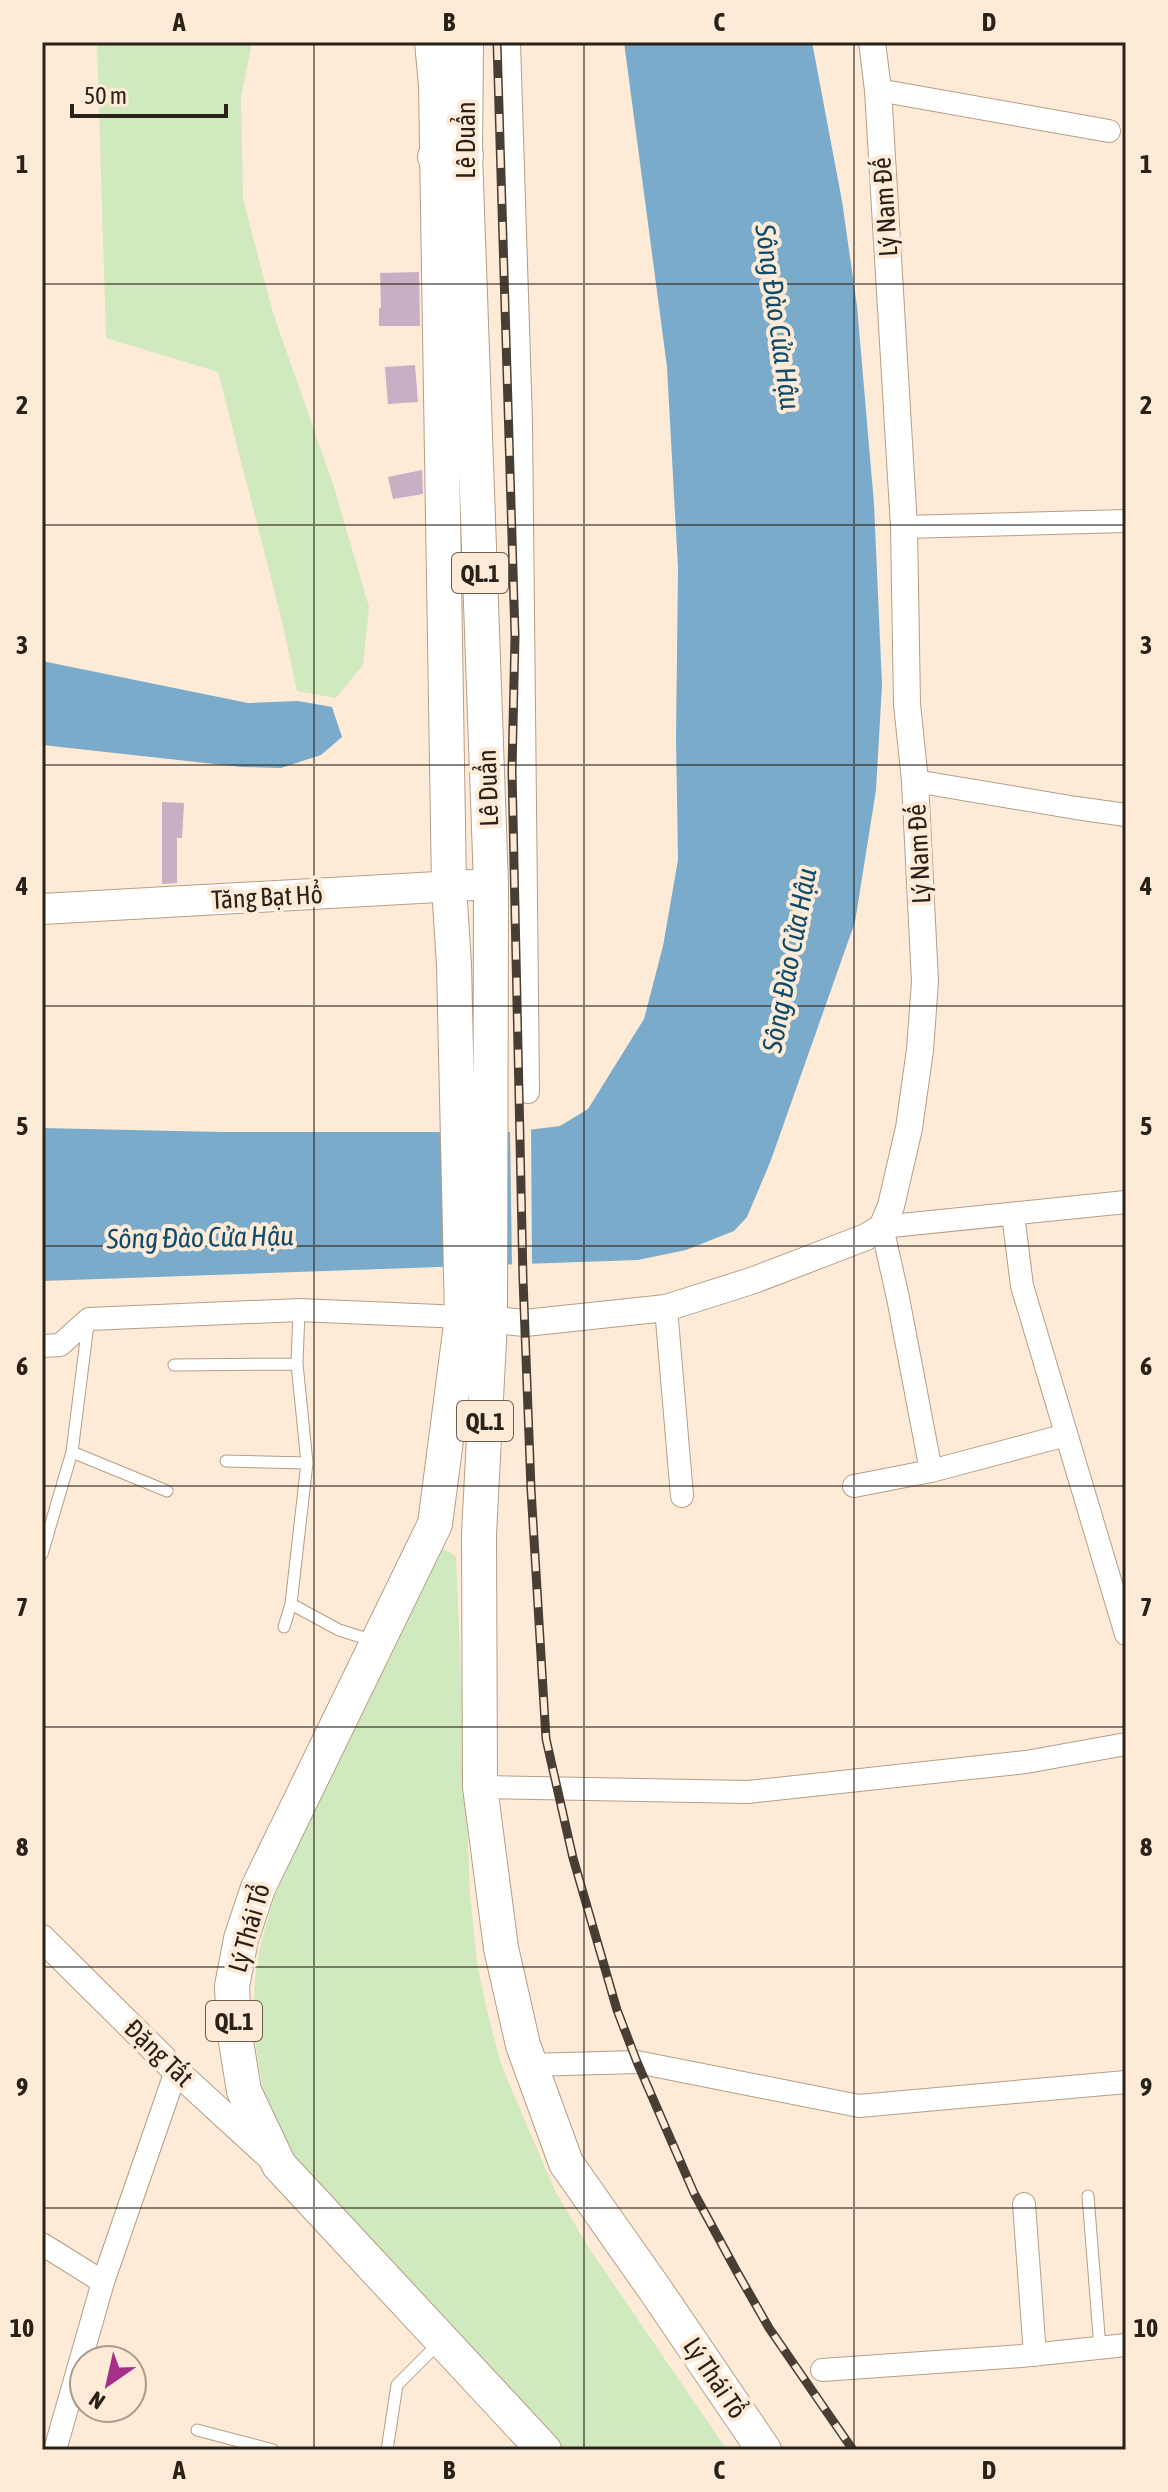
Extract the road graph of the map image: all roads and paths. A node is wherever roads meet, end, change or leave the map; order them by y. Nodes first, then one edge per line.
1 (432, 42) edge
2 (466, 42) edge
3 (509, 42) edge
4 (872, 42) edge
5 (878, 90) junction
6 (1109, 131) dead end
7 (450, 156) junction
8 (1126, 521) edge
9 (904, 527) junction
10 (915, 781) junction
11 (1126, 815) edge
12 (491, 884) junction
13 (449, 887) junction
14 (42, 909) edge
15 (528, 1092) dead end
16 (474, 1103) junction
17 (1126, 1202) edge
18 (1013, 1214) junction
19 (882, 1227) junction
20 (666, 1308) junction
21 (299, 1310) junction
22 (476, 1312) junction
23 (89, 1319) junction
24 (42, 1346) edge
25 (297, 1364) junction
26 (174, 1365) dead end
27 (1066, 1435) junction
28 (72, 1452) junction
29 (226, 1461) dead end
30 (307, 1463) junction
31 (931, 1471) junction
32 (854, 1486) dead end
33 (167, 1491) dead end
34 (682, 1496) dead end
35 (435, 1524) junction
36 (479, 1534) junction
37 (42, 1554) edge
38 (291, 1604) junction
39 (1123, 1612) edge
40 (284, 1627) dead end
41 (1126, 1634) edge
42 (376, 1642) junction
43 (1126, 1744) edge
44 (480, 1787) junction
45 (42, 1938) edge
46 (530, 2065) junction
47 (176, 2071) junction
48 (1126, 2082) edge
49 (279, 2165) junction
50 (1088, 2196) dead end
51 (1024, 2204) dead end
52 (42, 2244) edge
53 (103, 2282) junction
54 (443, 2340) junction
55 (1126, 2345) edge
56 (1100, 2348) junction
57 (1035, 2355) junction
58 (822, 2370) dead end
59 (197, 2430) dead end
60 (55, 2450) edge
61 (273, 2450) edge
62 (387, 2450) edge
63 (544, 2450) edge
64 (764, 2450) edge

1 - 7 main road, Lê Duẩn / QL.1
2 - 7 main road, Lê Duẩn / QL.1
3 - 15 street
4 - 5 street, Lý Nam Đế
5 - 6 street
5 - 9 street, Lý Nam Đế
7 - 12 main road, Lê Duẩn / QL.1
7 - 13 main road, Lê Duẩn / QL.1
8 - 9 street
9 - 10 street, Lý Nam Đế
10 - 11 street
10 - 19 street, Lý Nam Đế
12 - 13 main road, Tăng Bạt Hổ
12 - 16 main road, Lê Duẩn / QL.1
13 - 14 main road, Tăng Bạt Hổ
13 - 16 main road, Lê Duẩn / QL.1
16 - 22 main road, Lê Duẩn / QL.1
17 - 18 street
18 - 19 street
18 - 27 street
19 - 20 street
19 - 31 street
20 - 22 street
20 - 34 street
21 - 22 street
21 - 23 street
21 - 25 lane
22 - 35 main road, Lê Duẩn / QL.1
22 - 36 main road, Lê Duẩn / QL.1
23 - 24 street
23 - 28 lane
25 - 26 lane
25 - 30 lane
27 - 31 street
27 - 39 street
28 - 33 lane
28 - 37 lane
29 - 30 lane
30 - 38 lane
31 - 32 street
35 - 36 main road
35 - 42 main road, Lý Thái Tổ / QL.1
36 - 44 main road, Lý Thái Tổ / QL.1
38 - 40 lane
38 - 42 lane
39 - 41 street
42 - 49 main road, Lý Thái Tổ / QL.1
43 - 44 street
44 - 46 main road, Lý Thái Tổ / QL.1
45 - 47 street, Đặng Tất
46 - 48 street
46 - 64 main road, Lý Thái Tổ / QL.1
47 - 49 street, Đặng Tất
47 - 53 street
49 - 54 main road, Lý Thái Tổ / QL.1
50 - 56 lane
51 - 57 street
52 - 53 street
53 - 60 street
54 - 62 lane
54 - 63 main road, Lý Thái Tổ / QL.1
55 - 56 street
56 - 57 street
57 - 58 street
59 - 61 lane

